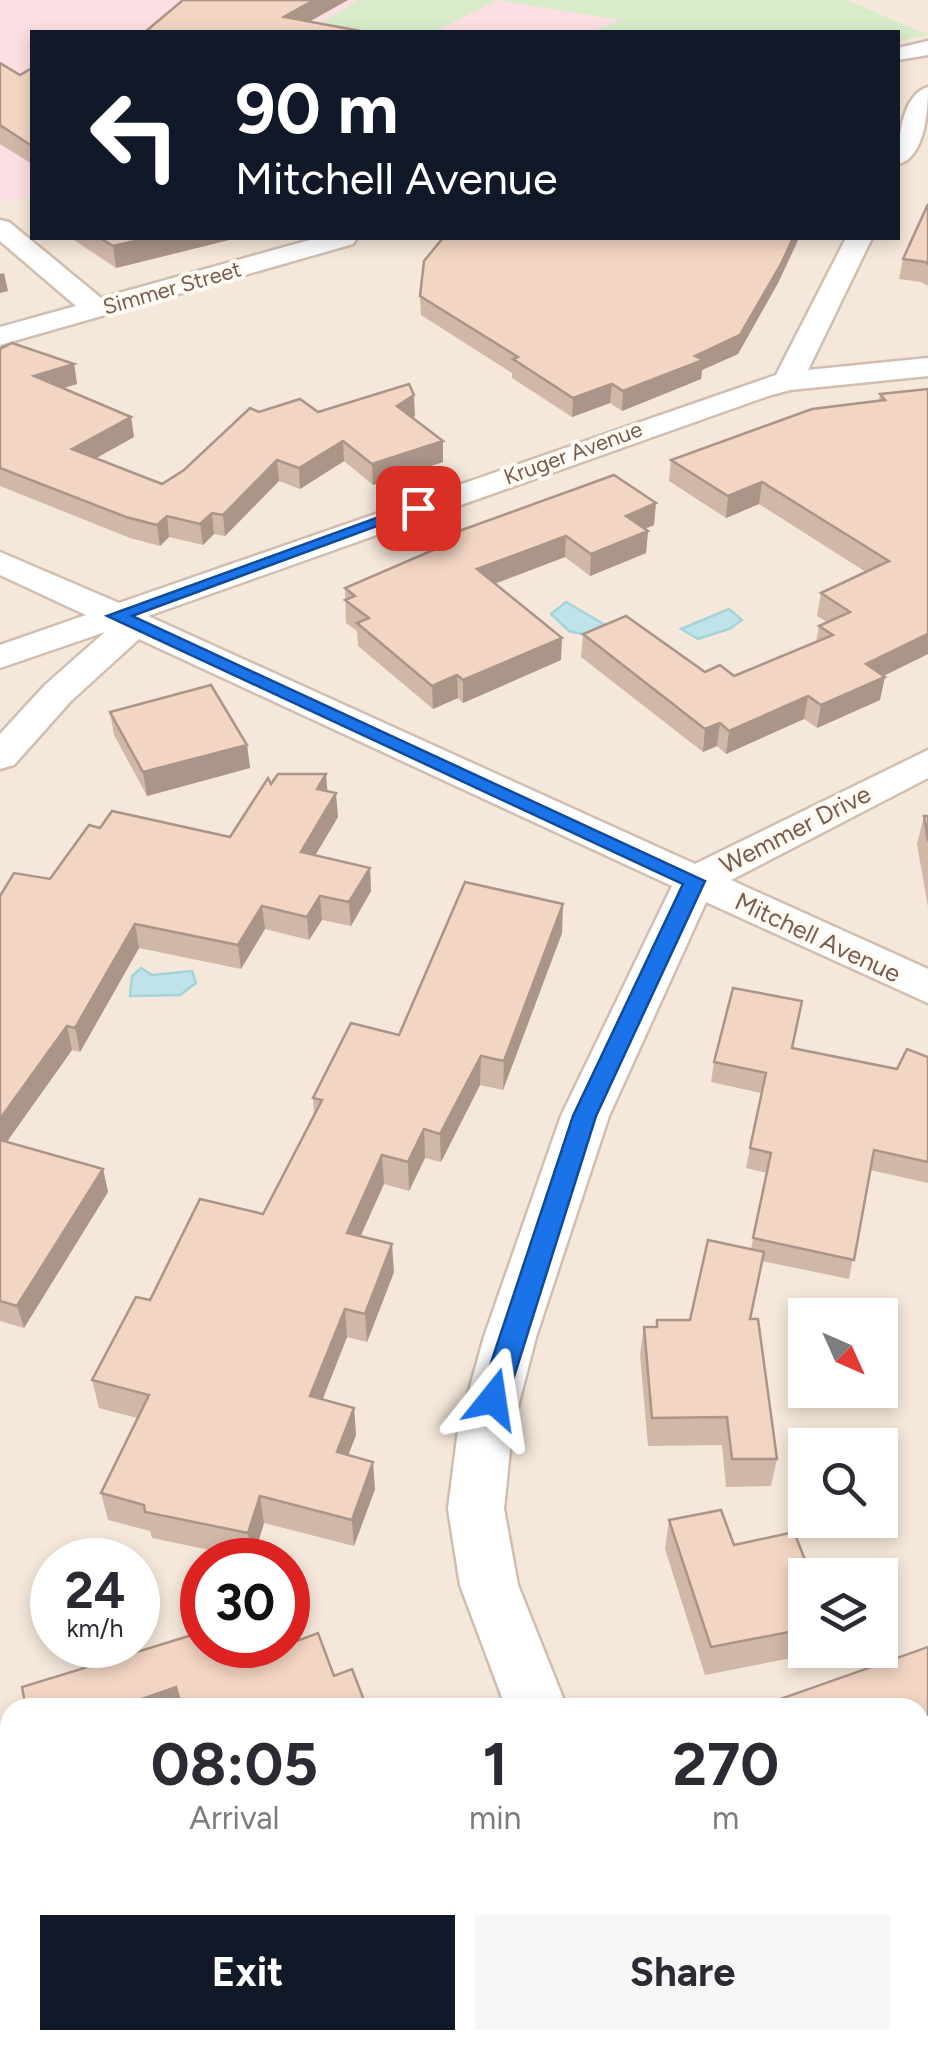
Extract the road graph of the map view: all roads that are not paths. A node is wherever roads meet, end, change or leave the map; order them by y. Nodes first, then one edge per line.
1 (928, 48) edge
2 (900, 54) edge
3 (928, 94) edge
4 (900, 154) edge
5 (0, 228) edge
6 (337, 240) edge
7 (858, 240) edge
8 (97, 309) junction
9 (0, 336) edge
10 (928, 367) edge
11 (788, 381) junction
12 (0, 562) edge
13 (126, 620) junction
14 (0, 656) edge
15 (0, 757) edge
16 (928, 762) edge
17 (695, 881) junction
18 (928, 988) edge
19 (533, 1698) edge

1 - 2 street
3 - 4 street
5 - 8 street
6 - 8 street, Simmer Street
7 - 11 street
8 - 9 street, Simmer Street
10 - 11 street, Kruger Avenue
11 - 13 street, Kruger Avenue
12 - 13 street, Mitchell Avenue
13 - 14 street, Kruger Avenue
13 - 15 street
13 - 17 street, Mitchell Avenue
16 - 17 street, Wemmer Drive
17 - 18 street, Mitchell Avenue
17 - 19 street, Wemmer Drive

